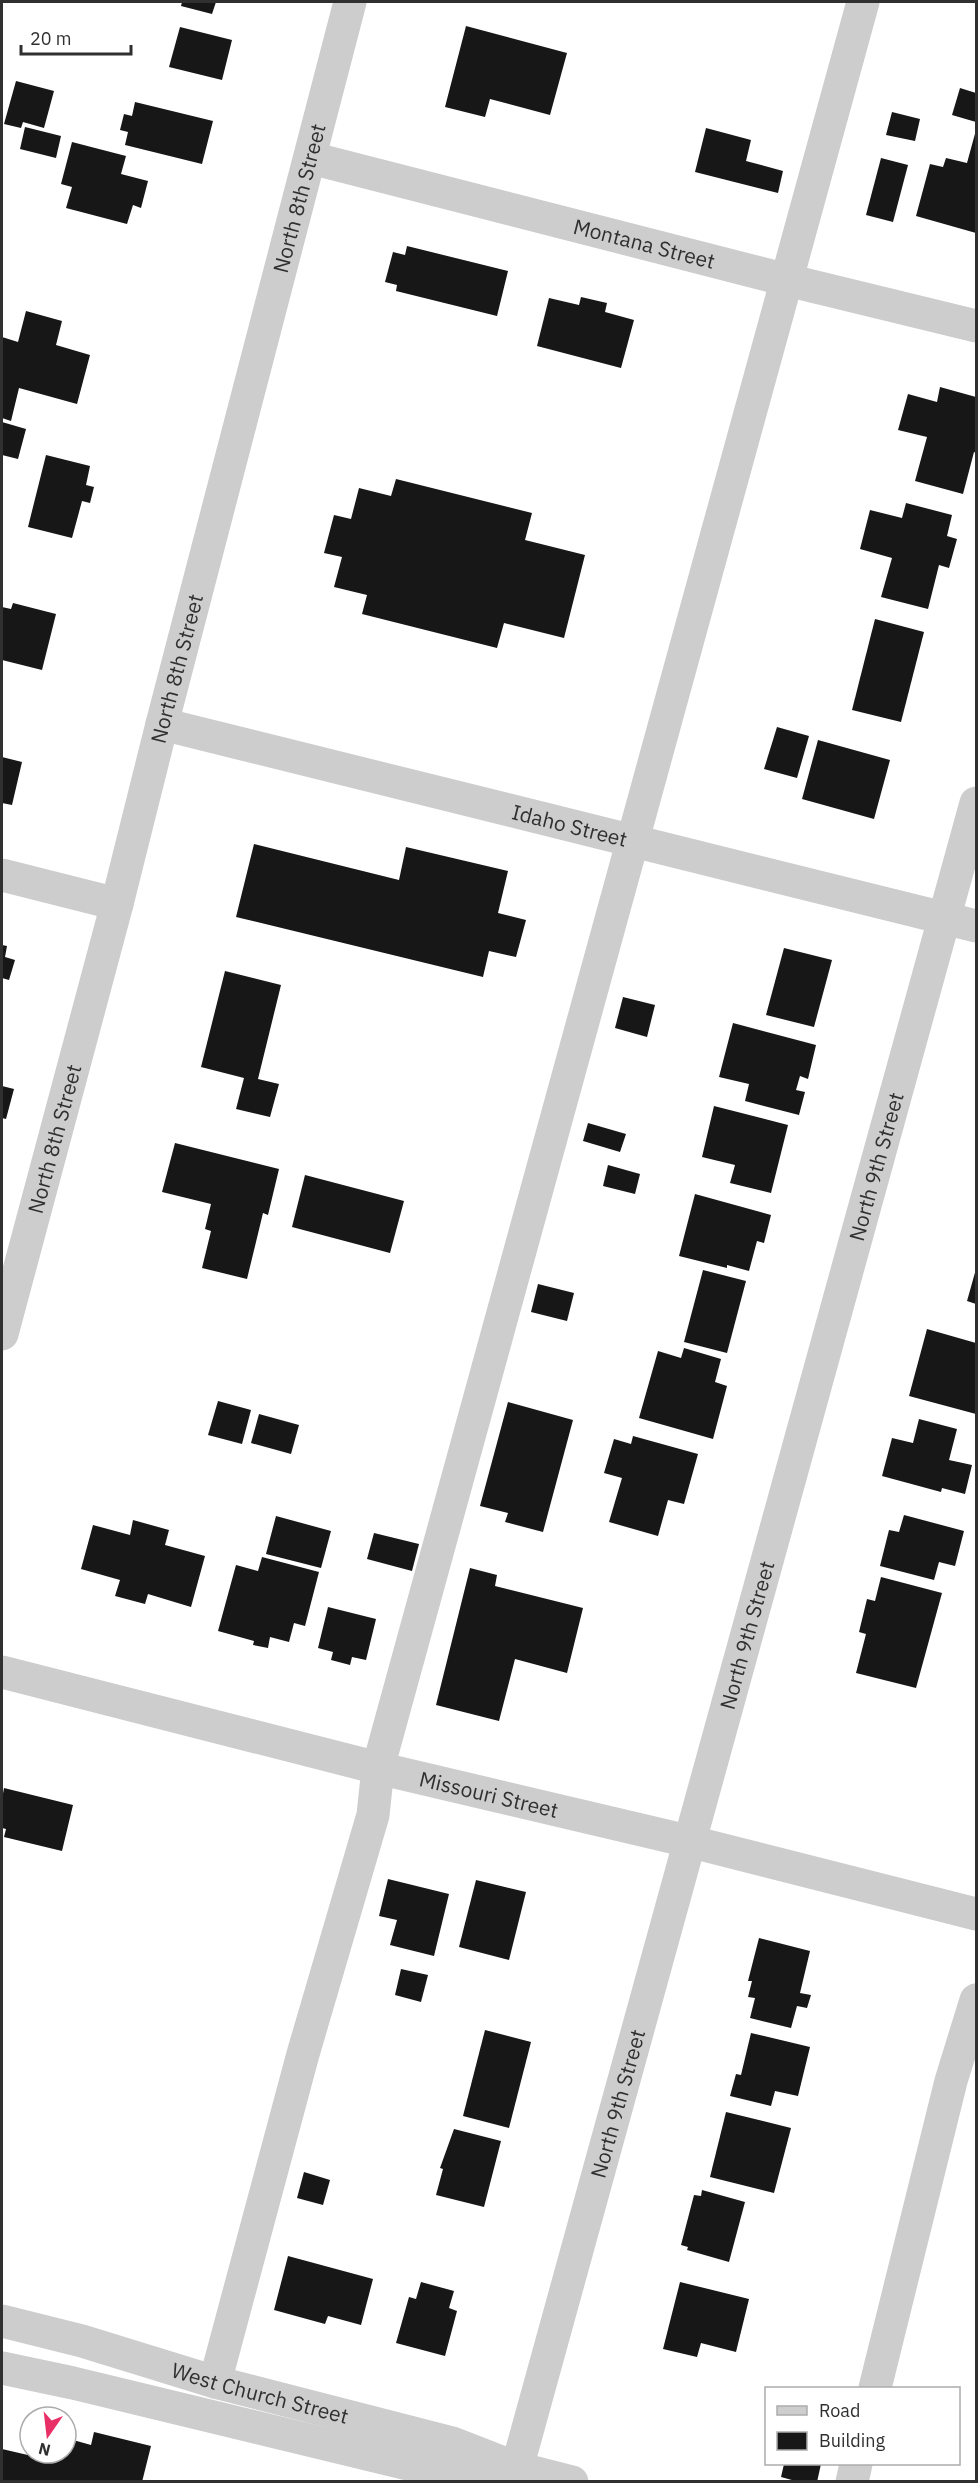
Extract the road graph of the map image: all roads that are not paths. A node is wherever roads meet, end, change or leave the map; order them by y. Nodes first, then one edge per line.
1 (350, 2) edge
2 (863, 2) edge
3 (311, 158) junction
4 (787, 280) junction
5 (976, 326) edge
6 (162, 724) junction
7 (976, 803) edge
8 (631, 840) junction
9 (2, 875) edge
10 (117, 904) junction
11 (944, 919) junction
12 (976, 926) edge
13 (10, 1268) edge
14 (2, 1334) edge
15 (2, 1672) edge
16 (378, 1768) junction
17 (688, 1842) junction
18 (976, 1914) edge
19 (976, 2000) edge
20 (2, 2321) edge
21 (2, 2368) edge
22 (215, 2382) junction
23 (875, 2387) edge
24 (856, 2465) edge
25 (517, 2468) junction
26 (572, 2481) edge
27 (852, 2481) edge

1 - 3 street, North 8th Street
2 - 4 street
3 - 4 street, Montana Street
3 - 6 street, North 8th Street
4 - 5 street, Montana Street
4 - 8 street
6 - 8 street, Idaho Street
6 - 10 street, North 8th Street
7 - 11 street, North 9th Street
8 - 11 street, Idaho Street
8 - 16 street
9 - 10 street
10 - 13 street, North 8th Street
11 - 12 street, Idaho Street
11 - 17 street, North 9th Street
13 - 14 street, North 8th Street
15 - 16 street, Missouri Street
16 - 17 street, Missouri Street
16 - 22 street
17 - 18 street, Missouri Street
17 - 25 street, North 9th Street
19 - 23 street
20 - 22 street, West Church Street
21 - 25 street, West Church Street
22 - 25 street, West Church Street
24 - 27 street
25 - 26 street, West Church Street

